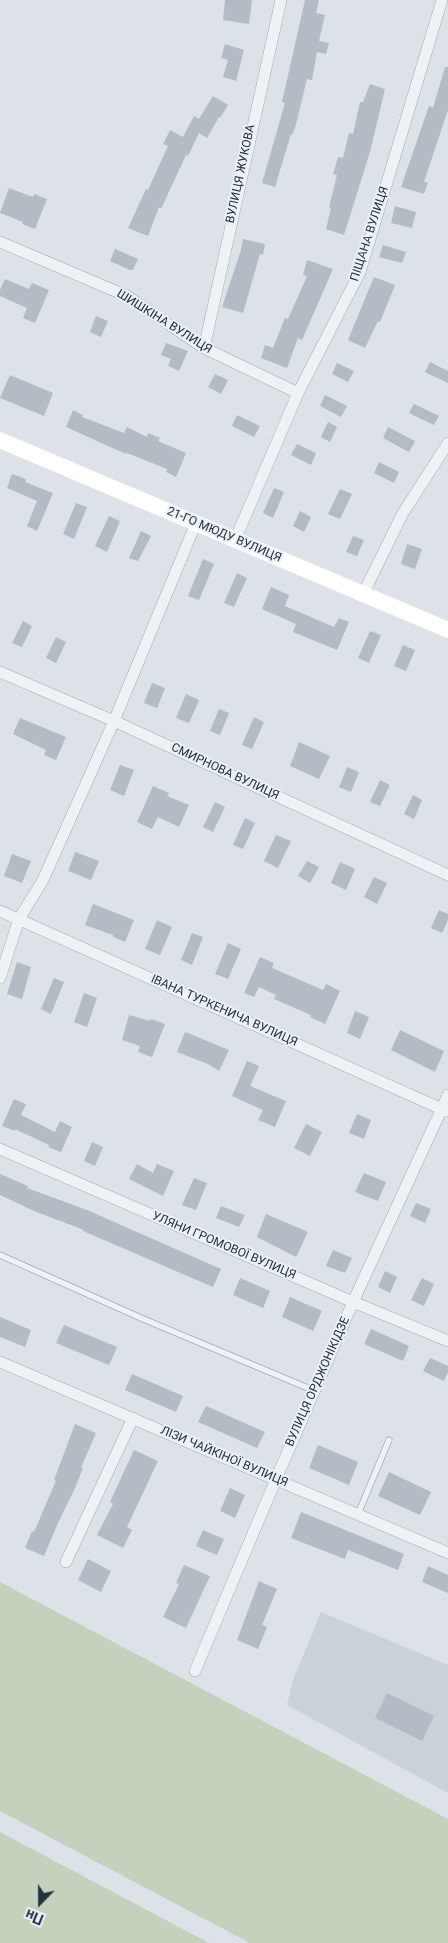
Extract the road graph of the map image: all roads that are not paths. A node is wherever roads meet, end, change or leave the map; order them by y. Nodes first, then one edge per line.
1 (280, 0) edge
2 (442, 0) edge
3 (0, 242) edge
4 (204, 348) junction
5 (298, 393) junction
6 (0, 440) edge
7 (448, 444) edge
8 (196, 523) junction
9 (235, 540) junction
10 (363, 594) junction
11 (448, 630) edge
12 (0, 672) edge
13 (114, 721) junction
14 (448, 875) edge
15 (0, 911) edge
16 (18, 919) junction
17 (0, 978) edge
18 (448, 1095) edge
19 (445, 1110) edge
20 (0, 1149) edge
21 (0, 1255) edge
22 (353, 1302) junction
23 (448, 1341) edge
24 (0, 1362) edge
25 (314, 1391) junction
26 (133, 1418) junction
27 (389, 1440) dead end
28 (276, 1479) junction
29 (358, 1514) junction
30 (448, 1553) edge
31 (66, 1562) dead end
32 (195, 1671) dead end

1 - 4 street, ВУЛИЦЯ ЖУКОВА
2 - 5 street, ПІЩАНА ВУЛИЦЯ
3 - 4 street, ШИШКІНА ВУЛИЦЯ
4 - 5 street, ШИШКІНА ВУЛИЦЯ
5 - 9 street, ПІЩАНА ВУЛИЦЯ
6 - 8 street, 21-ГО МЮДУ ВУЛИЦЯ
7 - 10 street
8 - 9 street, 21-ГО МЮДУ ВУЛИЦЯ
8 - 13 street
9 - 10 street, 21-ГО МЮДУ ВУЛИЦЯ
10 - 11 street, 21-ГО МЮДУ ВУЛИЦЯ
12 - 13 street, СМИРНОВА ВУЛИЦЯ
13 - 14 street, СМИРНОВА ВУЛИЦЯ
13 - 16 street
15 - 16 street, ІВАНА ТУРКЕНИЧА ВУЛИЦЯ
16 - 17 street
16 - 19 street, ІВАНА ТУРКЕНИЧА ВУЛИЦЯ
18 - 19 street, ВУЛИЦЯ ОРДЖОНІКІДЗЕ
19 - 22 street, ВУЛИЦЯ ОРДЖОНІКІДЗЕ
20 - 22 street, УЛЯНИ ГРОМОВОЇ ВУЛИЦЯ
21 - 25 lane
22 - 23 street, УЛЯНИ ГРОМОВОЇ ВУЛИЦЯ
22 - 25 street, ВУЛИЦЯ ОРДЖОНІКІДЗЕ
24 - 26 street, ЛІЗИ ЧАЙКІНОЇ ВУЛИЦЯ
25 - 28 street, ВУЛИЦЯ ОРДЖОНІКІДЗЕ
26 - 28 street, ЛІЗИ ЧАЙКІНОЇ ВУЛИЦЯ
26 - 31 street
27 - 29 lane
28 - 29 street, ЛІЗИ ЧАЙКІНОЇ ВУЛИЦЯ
28 - 32 street, ВУЛИЦЯ ОРДЖОНІКІДЗЕ
29 - 30 street, ЛІЗИ ЧАЙКІНОЇ ВУЛИЦЯ

